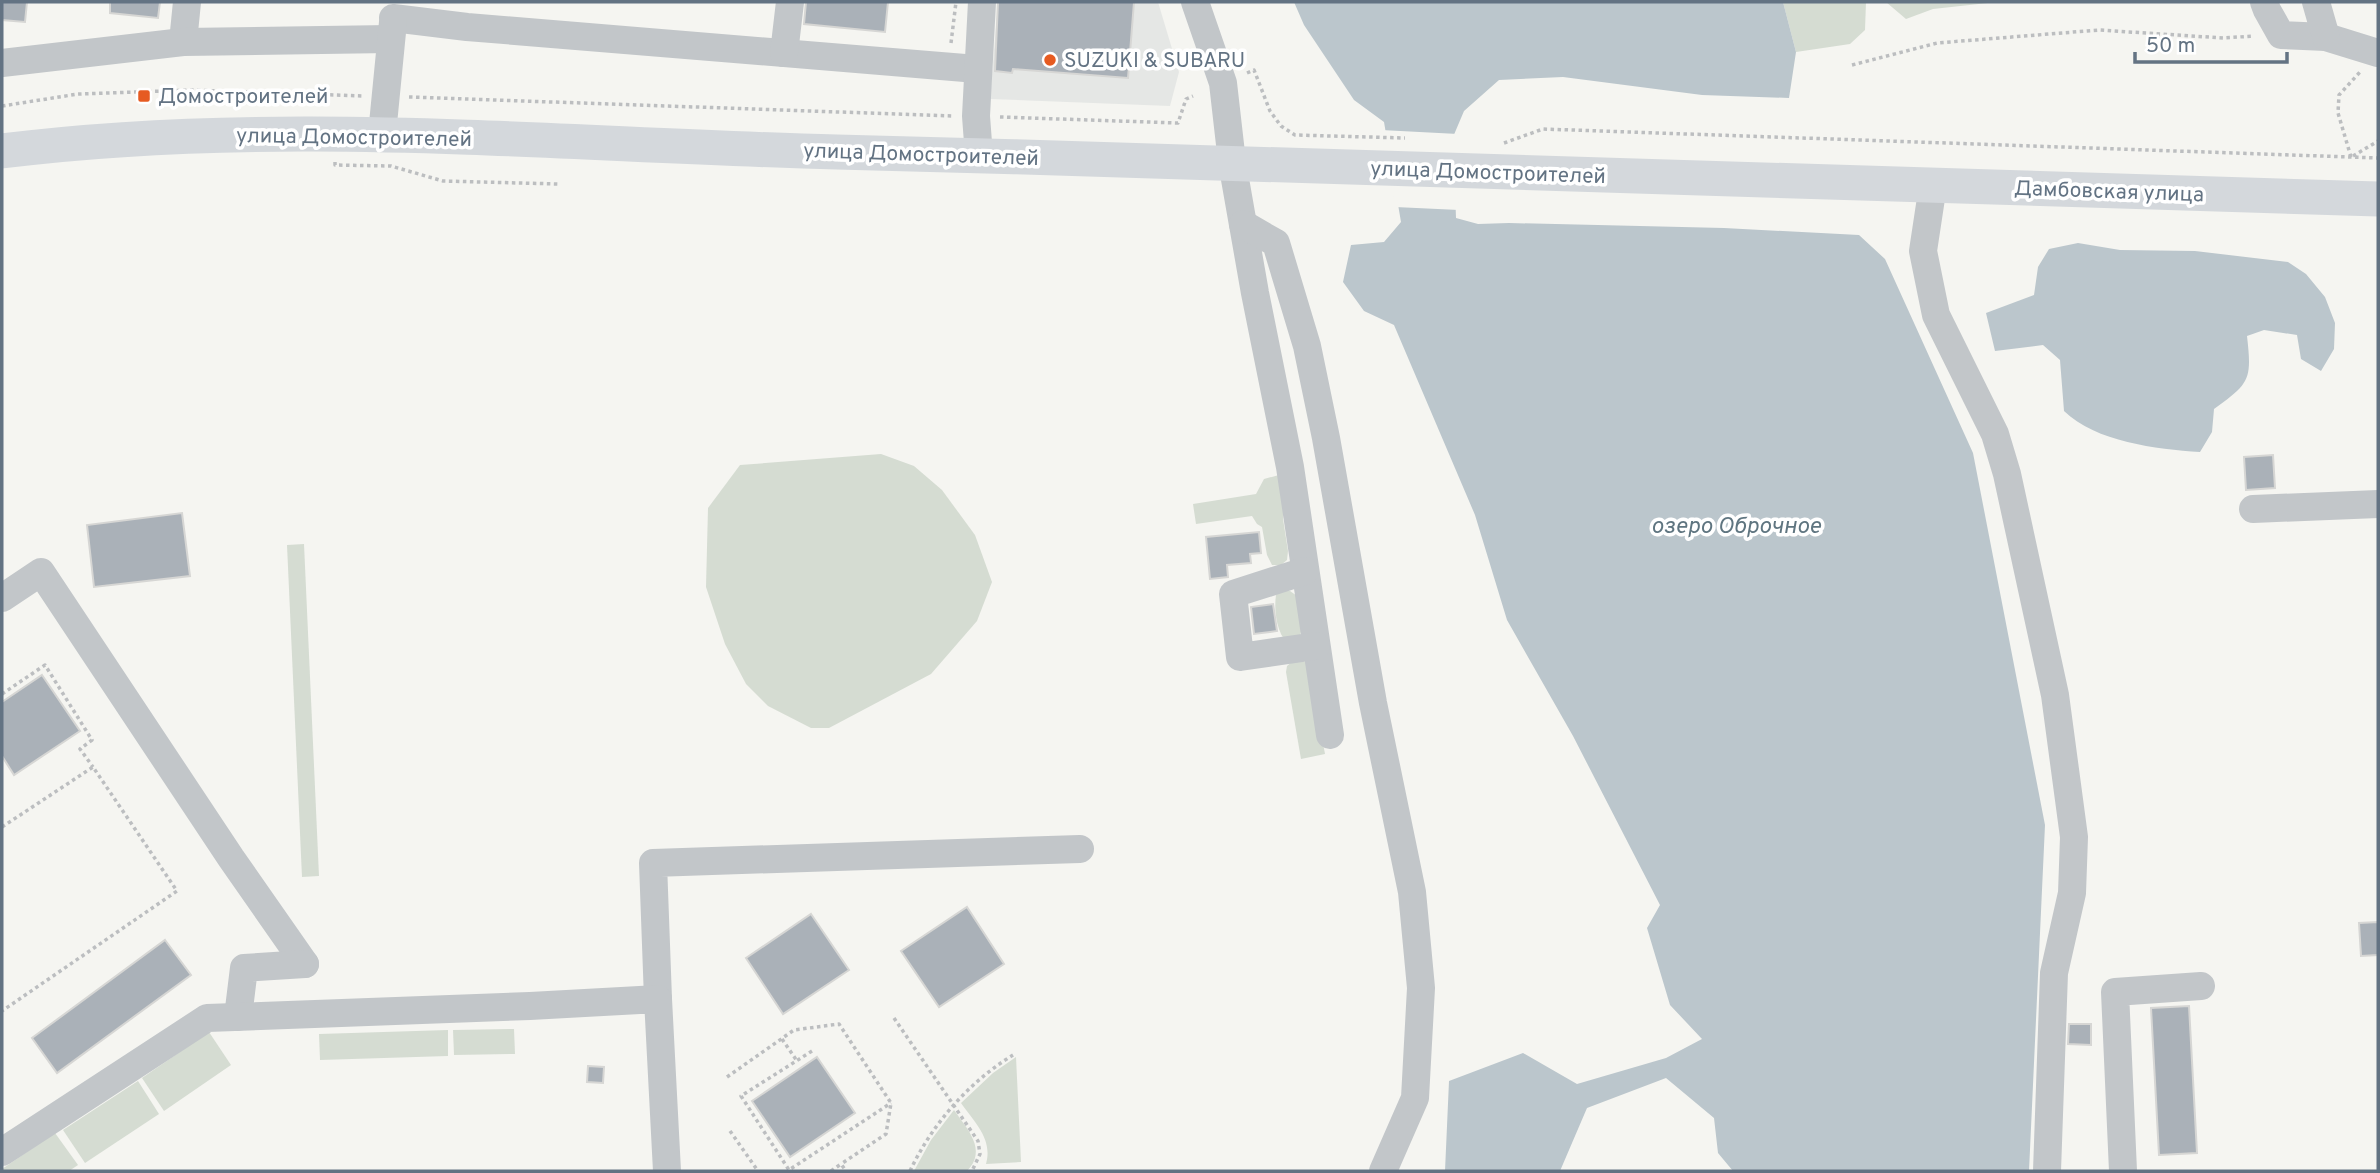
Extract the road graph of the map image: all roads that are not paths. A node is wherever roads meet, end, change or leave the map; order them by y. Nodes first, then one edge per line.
1 (187, 2) edge
2 (790, 2) edge
3 (982, 2) edge
4 (1195, 2) edge
5 (2264, 2) edge
6 (2316, 2) edge
7 (393, 20) edge
8 (2326, 37) junction
9 (183, 42) junction
10 (784, 53) junction
11 (2378, 53) edge
12 (2, 63) edge
13 (977, 69) junction
14 (382, 134) junction
15 (2, 151) edge
16 (979, 156) junction
17 (1232, 162) junction
18 (1840, 183) joint
19 (1933, 185) junction
20 (2378, 199) edge
21 (1243, 224) junction
22 (2378, 504) edge
23 (2253, 509) dead end
24 (1305, 571) junction
25 (2, 598) edge
26 (1316, 646) junction
27 (1330, 735) dead end
28 (1080, 849) dead end
29 (2201, 986) dead end
30 (659, 999) junction
31 (238, 1017) junction
32 (2, 1152) edge
33 (667, 1171) edge
34 (1383, 1171) edge
35 (2047, 1171) edge
36 (2123, 1171) edge

1 - 9 street
2 - 10 street
3 - 13 street
4 - 17 street
5 - 8 street
6 - 8 street
7 - 9 street
7 - 10 street
7 - 14 street
8 - 11 street
9 - 12 street
10 - 13 street
13 - 16 street
14 - 15 main road, улица Домостроителей
14 - 16 main road, улица Домостроителей
16 - 17 main road, улица Домостроителей
17 - 18 main road, улица Домостроителей
17 - 21 street
18 - 19 main road, Дамбовская улица
19 - 20 main road, Дамбовская улица
19 - 35 street
21 - 24 street
21 - 34 street
22 - 23 street
24 - 26 street
24 - 26 street
25 - 31 street
26 - 27 street
28 - 30 street
29 - 36 street
30 - 31 street
30 - 33 street
31 - 32 street

